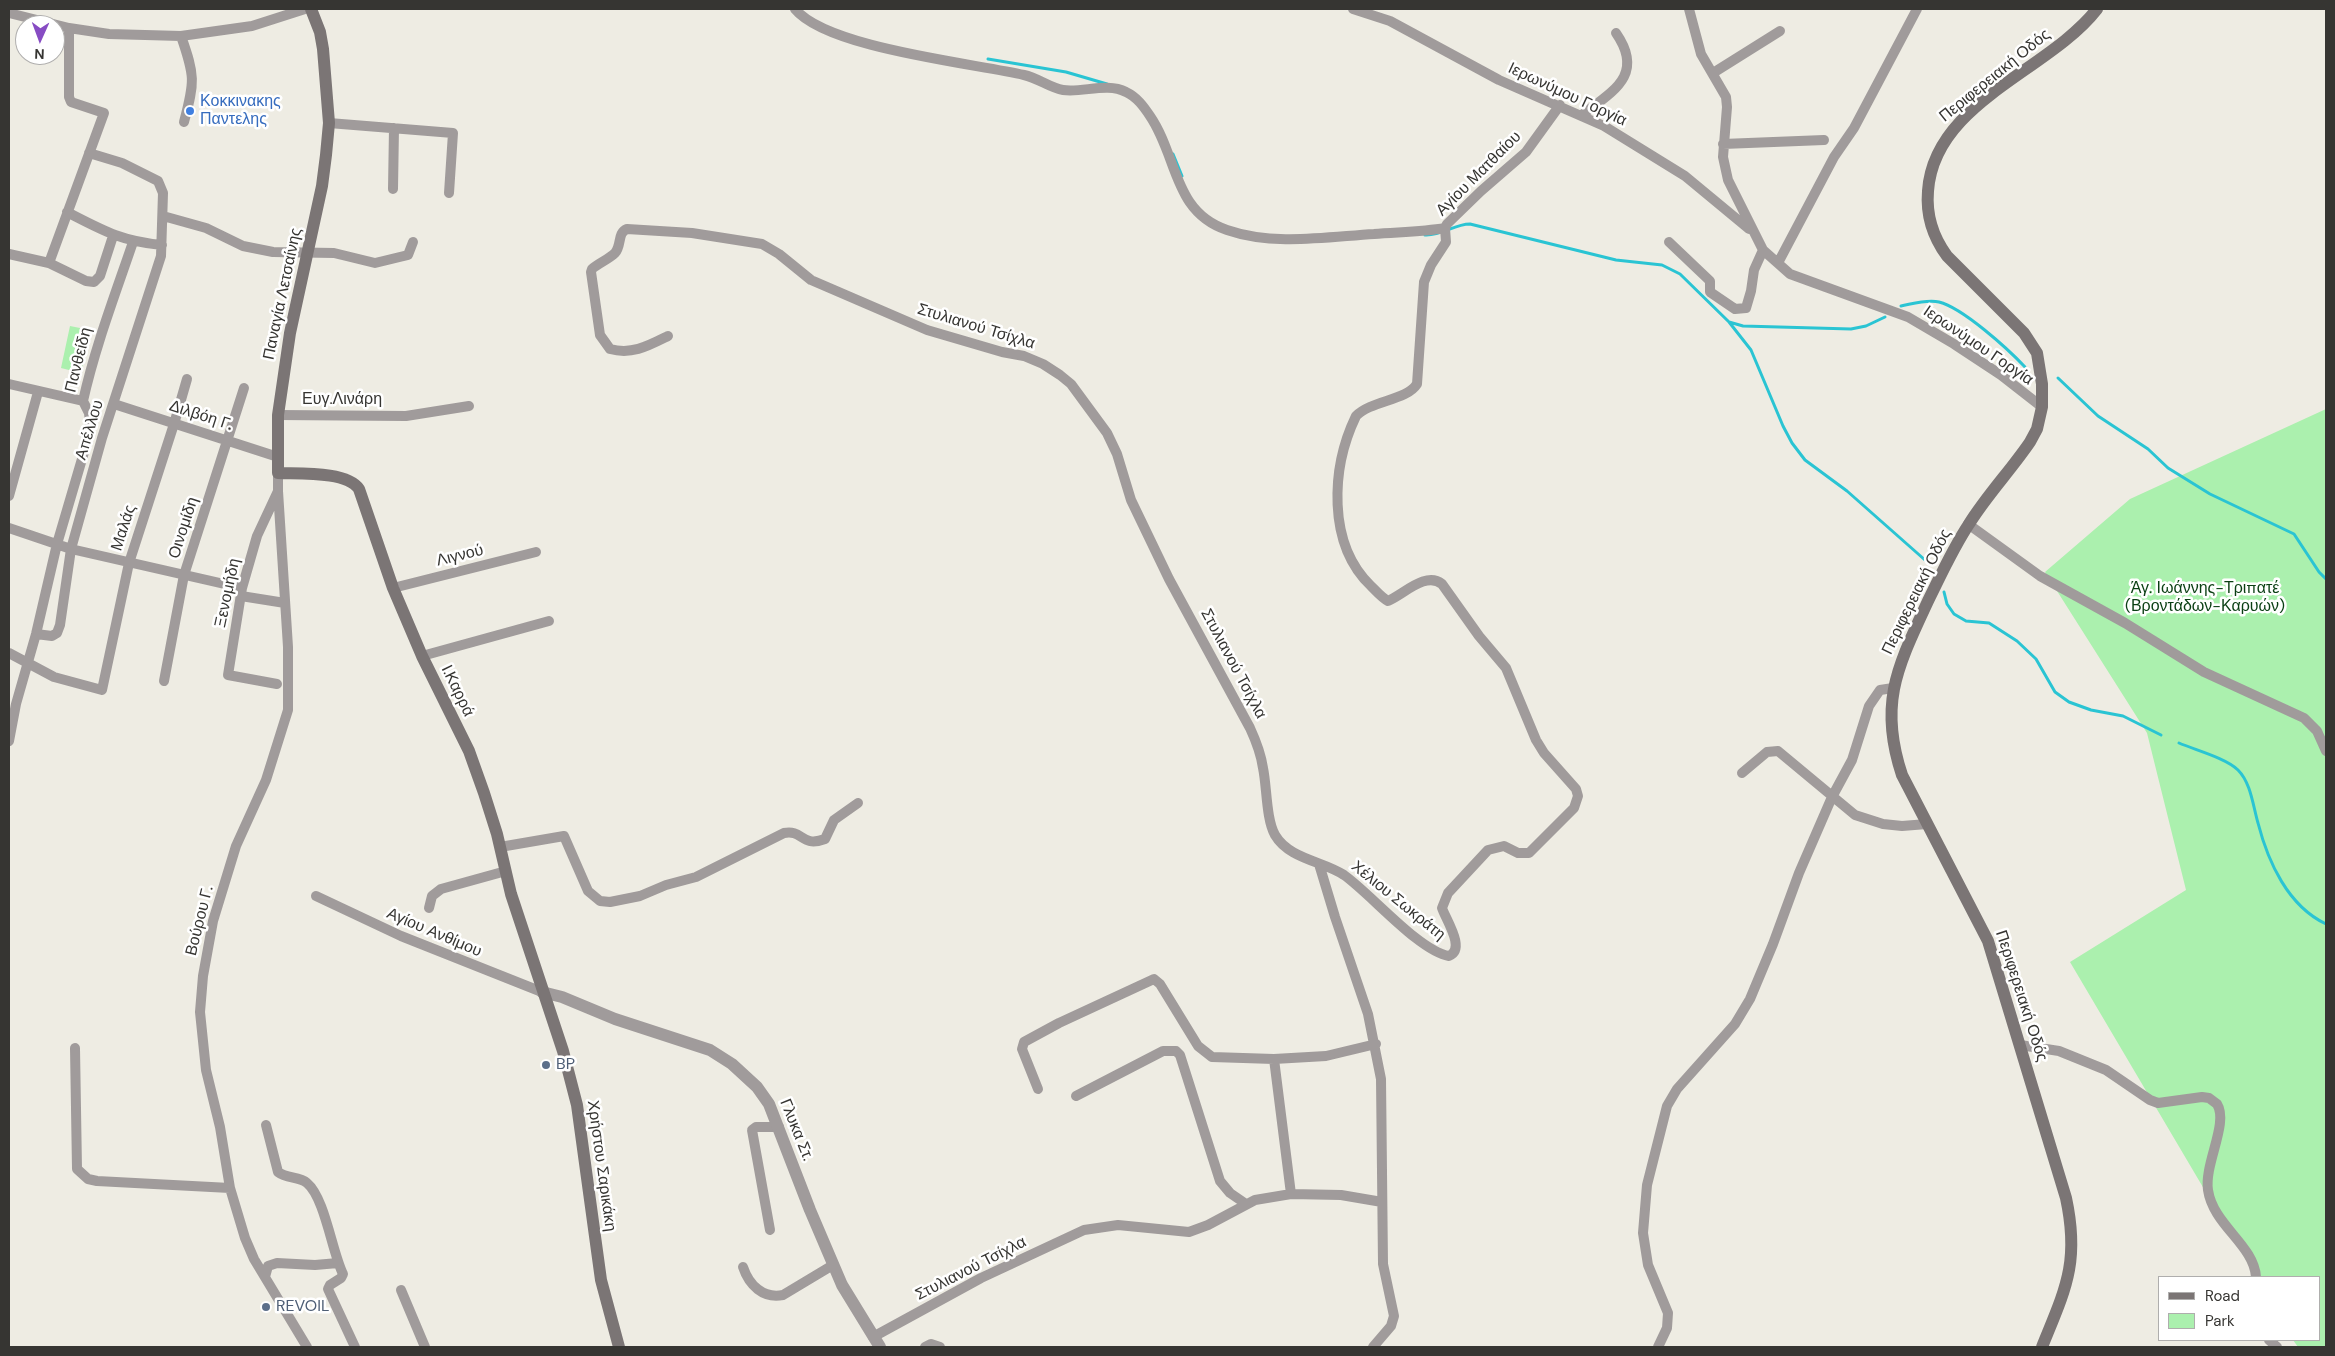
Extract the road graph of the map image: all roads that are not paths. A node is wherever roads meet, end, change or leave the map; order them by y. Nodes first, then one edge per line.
1 (305, 9) edge
2 (311, 9) edge
3 (795, 9) edge
4 (1353, 9) edge
5 (1689, 9) edge
6 (1917, 9) edge
7 (2097, 9) edge
8 (9, 13) edge
9 (69, 28) junction
10 (1780, 31) dead end
11 (1616, 32) dead end
12 (181, 36) junction
13 (1713, 73) junction
14 (1560, 105) junction
15 (1582, 115) junction
16 (184, 122) dead end
17 (328, 123) junction
18 (394, 128) junction
19 (1824, 140) dead end
20 (1723, 144) junction
21 (89, 153) junction
22 (393, 189) dead end
23 (449, 193) dead end
24 (67, 212) junction
25 (163, 216) junction
26 (1754, 233) junction
27 (1445, 234) junction
28 (113, 236) junction
29 (133, 242) junction
30 (413, 242) dead end
31 (1669, 242) dead end
32 (162, 245) junction
33 (1762, 250) junction
34 (309, 252) junction
35 (9, 254) edge
36 (49, 263) junction
37 (1778, 263) junction
38 (668, 336) dead end
39 (187, 379) dead end
40 (9, 384) edge
41 (244, 388) dead end
42 (38, 392) junction
43 (83, 401) junction
44 (114, 404) junction
45 (469, 406) dead end
46 (2042, 407) junction
47 (278, 415) junction
48 (174, 424) junction
49 (229, 441) junction
50 (278, 457) junction
51 (278, 473) junction
52 (278, 492) junction
53 (9, 496) edge
54 (1968, 524) junction
55 (9, 528) edge
56 (57, 544) junction
57 (71, 549) junction
58 (536, 552) dead end
59 (129, 563) junction
60 (184, 575) junction
61 (393, 588) junction
62 (242, 592) junction
63 (285, 603) junction
64 (549, 621) dead end
65 (36, 634) junction
66 (9, 653) edge
67 (422, 656) junction
68 (26, 663) junction
69 (164, 681) dead end
70 (277, 684) dead end
71 (1893, 688) junction
72 (9, 741) edge
73 (2326, 751) edge
74 (1742, 773) dead end
75 (1832, 797) junction
76 (858, 803) dead end
77 (1574, 808) joint
78 (1927, 824) junction
79 (500, 847) junction
80 (1319, 864) junction
81 (506, 871) junction
82 (316, 896) dead end
83 (429, 908) dead end
84 (542, 992) junction
85 (1376, 1044) junction
86 (2020, 1045) junction
87 (75, 1048) dead end
88 (1274, 1059) junction
89 (1038, 1089) dead end
90 (1076, 1096) dead end
91 (266, 1125) dead end
92 (778, 1128) junction
93 (230, 1188) junction
94 (1290, 1194) junction
95 (1382, 1202) junction
96 (1246, 1204) junction
97 (770, 1230) dead end
98 (338, 1263) junction
99 (833, 1265) junction
100 (743, 1267) dead end
101 (2256, 1276) edge
102 (265, 1277) junction
103 (401, 1290) dead end
104 (877, 1342) edge
105 (307, 1347) edge
106 (355, 1347) edge
107 (425, 1347) edge
108 (619, 1347) edge
109 (925, 1347) edge
110 (940, 1347) edge
111 (1373, 1347) edge
112 (1658, 1347) edge
113 (2042, 1347) edge

1 - 12 street
2 - 17 main road, Παναγία Λετσαίνης
3 - 27 street
4 - 14 street, Ιερωνύμου Γοργία
5 - 13 street
6 - 37 street
7 - 46 main road, Περιφερειακή Οδός
8 - 9 street
9 - 12 street
9 - 21 street
10 - 13 street
11 - 15 street
12 - 16 street
13 - 20 street
14 - 15 street, Ιερωνύμου Γοργία
14 - 27 street, Αγίου Ματθαίου
15 - 26 street, Ιερωνύμου Γοργία
17 - 18 street
17 - 34 main road, Παναγία Λετσαίνης
18 - 22 street
18 - 23 street
19 - 20 street
20 - 26 street
21 - 24 street
21 - 25 street, Απέλλου
24 - 28 street
24 - 36 street
25 - 32 street, Απέλλου
25 - 34 street
26 - 33 street
27 - 77 street, Αγίου Ματθαίου
28 - 29 street
28 - 36 street
29 - 32 street
29 - 43 street, Πανθείδη
30 - 34 street
31 - 33 street
32 - 44 street, Απέλλου
33 - 37 street, Ιερωνύμου Γοργία
34 - 47 main road, Παναγία Λετσαίνης
35 - 36 street
37 - 46 street, Ιερωνύμου Γοργία
38 - 80 street, Στυλιανού Τσίχλα
39 - 48 street, Μαλάς
40 - 42 street
41 - 49 street, Οινομίδη
42 - 43 street
42 - 53 street
43 - 56 street, Πανθείδη
44 - 48 street, Διλβόη Γ.
44 - 57 street, Απέλλου
45 - 47 street, Ευγ.Λινάρη
46 - 54 main road, Περιφερειακή Οδός
47 - 50 main road, Παναγία Λετσαίνης
48 - 49 street, Διλβόη Γ.
48 - 59 street, Μαλάς
49 - 50 street, Διλβόη Γ.
49 - 60 street, Οινομίδη
50 - 51 main road, Παναγία Λετσαίνης
51 - 52 street, Ξενομήδη
51 - 61 main road, Ι.Καρρά
52 - 62 street, Ξενομήδη
52 - 63 street, Βούρου Γ.
54 - 71 main road, Περιφερειακή Οδός
54 - 73 street
55 - 56 street
56 - 57 street
56 - 65 street, Πανθείδη
57 - 59 street
57 - 65 street, Απέλλου
58 - 61 street, Λιγνού
59 - 60 street
59 - 68 street, Μαλάς
60 - 62 street
60 - 69 street, Οινομίδη
61 - 67 main road, Ι.Καρρά
62 - 63 street
62 - 70 street, Ξενομήδη
63 - 93 street, Βούρου Γ.
64 - 67 street
65 - 68 street, Πανθείδη
66 - 68 street
67 - 79 main road, Ι.Καρρά
68 - 72 street, Πανθείδη
71 - 75 street
71 - 78 main road, Περιφερειακή Οδός
74 - 75 street
75 - 78 street
75 - 112 street
76 - 79 street
77 - 80 street, Χέλιου Σωκράτη
78 - 86 main road, Περιφερειακή Οδός
79 - 81 main road, Ι.Καρρά
80 - 85 street
81 - 83 street
81 - 84 main road, Ι.Καρρά
82 - 84 street, Αγίου Ανθίμου
84 - 92 street, Γλυκα Στ.
84 - 108 main road, Χρήστου Σαρικάκη
85 - 88 street
85 - 95 street
86 - 101 street
86 - 113 main road, Περιφερειακή Οδός
87 - 93 street
88 - 89 street
88 - 94 street
90 - 96 street
91 - 98 street
92 - 97 street
92 - 99 street, Γλυκα Στ.
93 - 102 street, Βούρου Γ.
94 - 95 street, Στυλιανού Τσίχλα
94 - 96 street, Στυλιανού Τσίχλα
95 - 111 street
96 - 104 street, Στυλιανού Τσίχλα
98 - 102 street
98 - 106 street
99 - 100 street
99 - 104 street, Γλυκα Στ.
102 - 105 street, Βούρου Γ.
103 - 107 street
109 - 110 street

